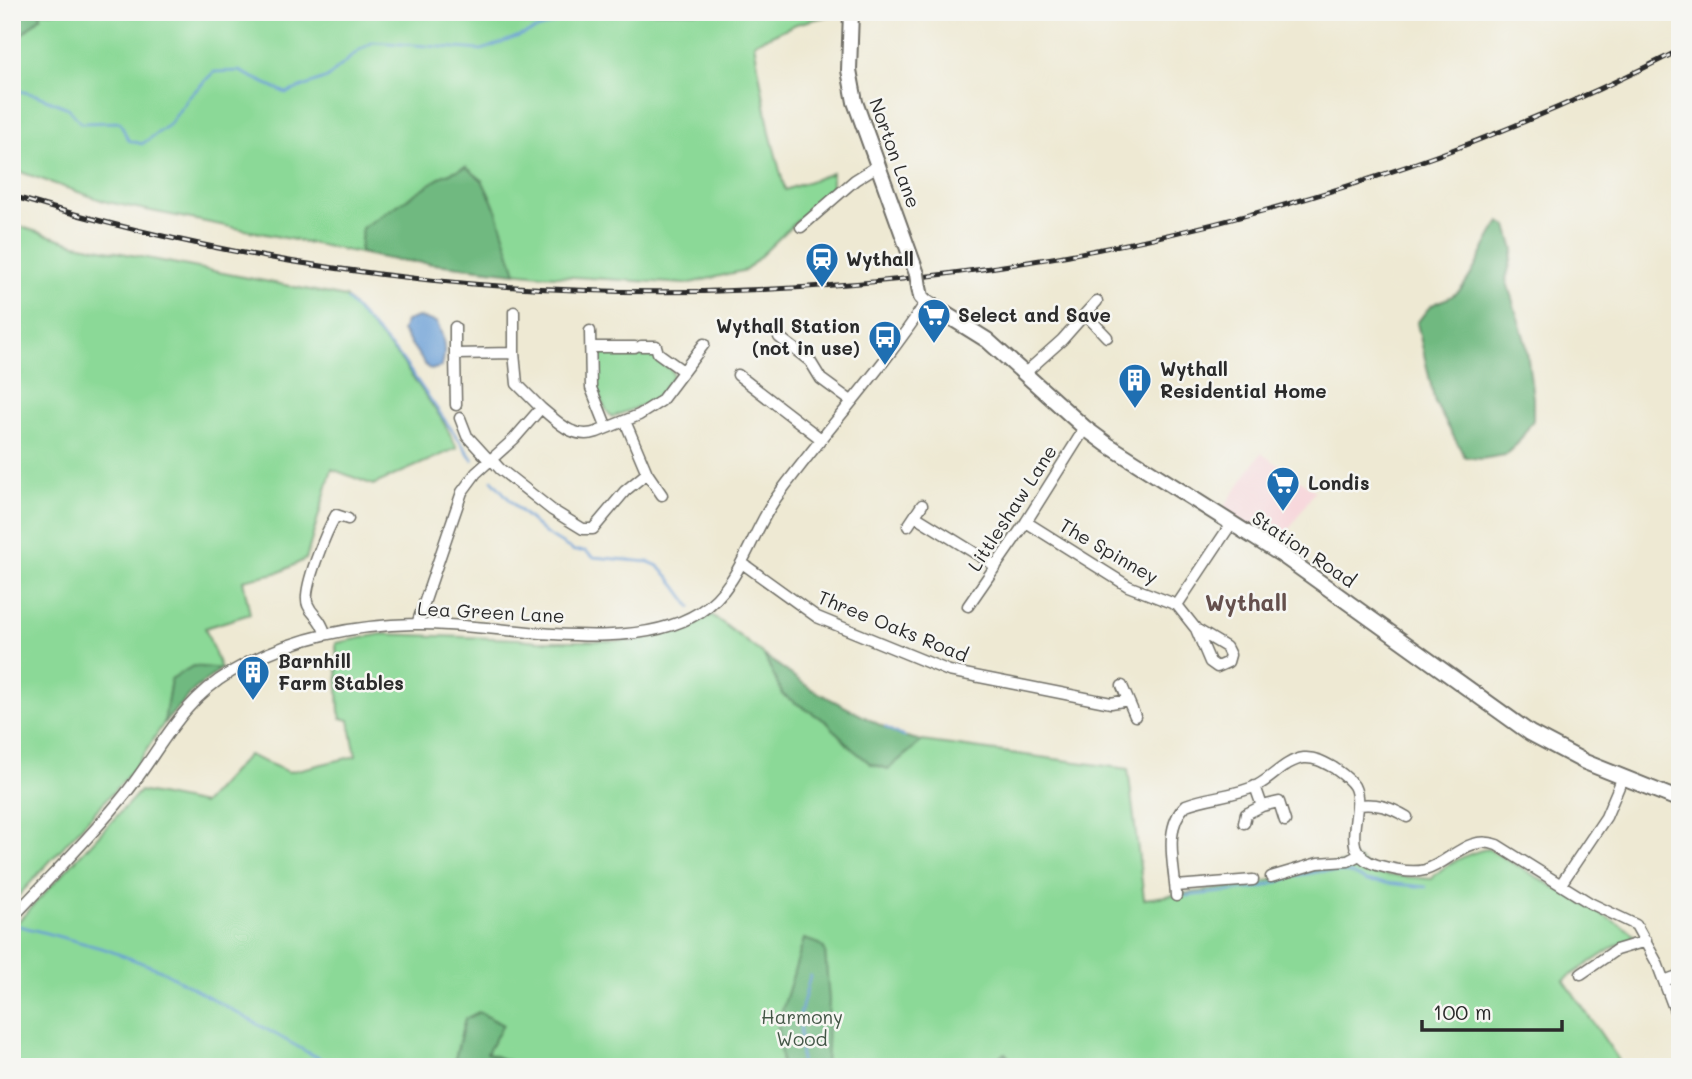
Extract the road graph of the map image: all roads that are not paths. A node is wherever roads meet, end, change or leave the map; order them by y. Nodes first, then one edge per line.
1 (851, 12) edge
2 (878, 165) junction
3 (801, 227) dead end
4 (1097, 301) dead end
5 (926, 302) junction
6 (514, 312) dead end
7 (1085, 314) junction
8 (455, 327) dead end
9 (590, 331) dead end
10 (779, 337) dead end
11 (1107, 337) dead end
12 (704, 344) dead end
13 (591, 347) junction
14 (514, 353) junction
15 (455, 354) junction
16 (682, 371) junction
17 (1025, 373) junction
18 (738, 374) dead end
19 (850, 401) junction
20 (456, 405) dead end
21 (541, 408) junction
22 (460, 418) dead end
23 (625, 421) junction
24 (607, 428) junction
25 (1085, 428) junction
26 (821, 439) junction
27 (490, 460) junction
28 (647, 473) junction
29 (662, 495) dead end
30 (922, 505) dead end
31 (915, 516) junction
32 (348, 519) dead end
33 (1026, 522) junction
34 (1231, 524) junction
35 (908, 526) dead end
36 (742, 563) junction
37 (996, 566) junction
38 (1177, 605) junction
39 (968, 606) dead end
40 (417, 624) junction
41 (1196, 629) dead end
42 (325, 633) junction
43 (1122, 686) dead end
44 (1128, 701) junction
45 (1135, 716) dead end
46 (1623, 777) junction
47 (1255, 786) junction
48 (1680, 800) edge
49 (1358, 805) junction
50 (1262, 806) junction
51 (1407, 817) dead end
52 (1286, 821) dead end
53 (1244, 823) dead end
54 (1361, 854) junction
55 (1270, 877) dead end
56 (1253, 880) dead end
57 (1561, 884) junction
58 (12, 918) edge
59 (1646, 942) junction
60 (1581, 974) dead end
61 (1680, 975) edge
62 (1664, 981) junction
63 (1680, 1024) edge
64 (1680, 1059) edge
65 (1674, 1067) edge

1 - 2 street, Norton Lane
2 - 3 street
2 - 5 street, Norton Lane
4 - 7 street
5 - 17 street, Station Road
5 - 19 street, Lea Green Lane
6 - 14 street
7 - 11 street
7 - 17 street
8 - 15 street
9 - 13 street
10 - 19 street
12 - 16 street
13 - 16 street
13 - 24 street
14 - 15 street
14 - 21 street
15 - 20 street
16 - 23 street
17 - 25 street, Station Road
18 - 26 street
19 - 26 street, Lea Green Lane
21 - 24 street
21 - 27 street
22 - 27 street
23 - 24 street
23 - 28 street
25 - 33 street, Littleshaw Lane
25 - 34 street, Station Road
26 - 36 street, Lea Green Lane
27 - 28 street
27 - 40 street
28 - 29 street
30 - 31 street
31 - 35 street
31 - 37 street
32 - 42 street
33 - 37 street, Littleshaw Lane
33 - 38 street, The Spinney
34 - 38 street
34 - 46 street, Station Road
36 - 40 street, Lea Green Lane
36 - 44 street, Three Oaks Road
37 - 39 street, Littleshaw Lane
38 - 41 street
40 - 42 street, Lea Green Lane
42 - 58 street, Lea Green Lane
43 - 44 street
44 - 45 street
46 - 48 street, Station Road
46 - 57 street
47 - 49 street
47 - 50 street
47 - 56 street
49 - 51 street
49 - 54 street
50 - 52 street
50 - 53 street
54 - 55 street
54 - 57 street
57 - 59 street
59 - 60 street
59 - 62 street
61 - 62 street
62 - 63 street
64 - 65 street

